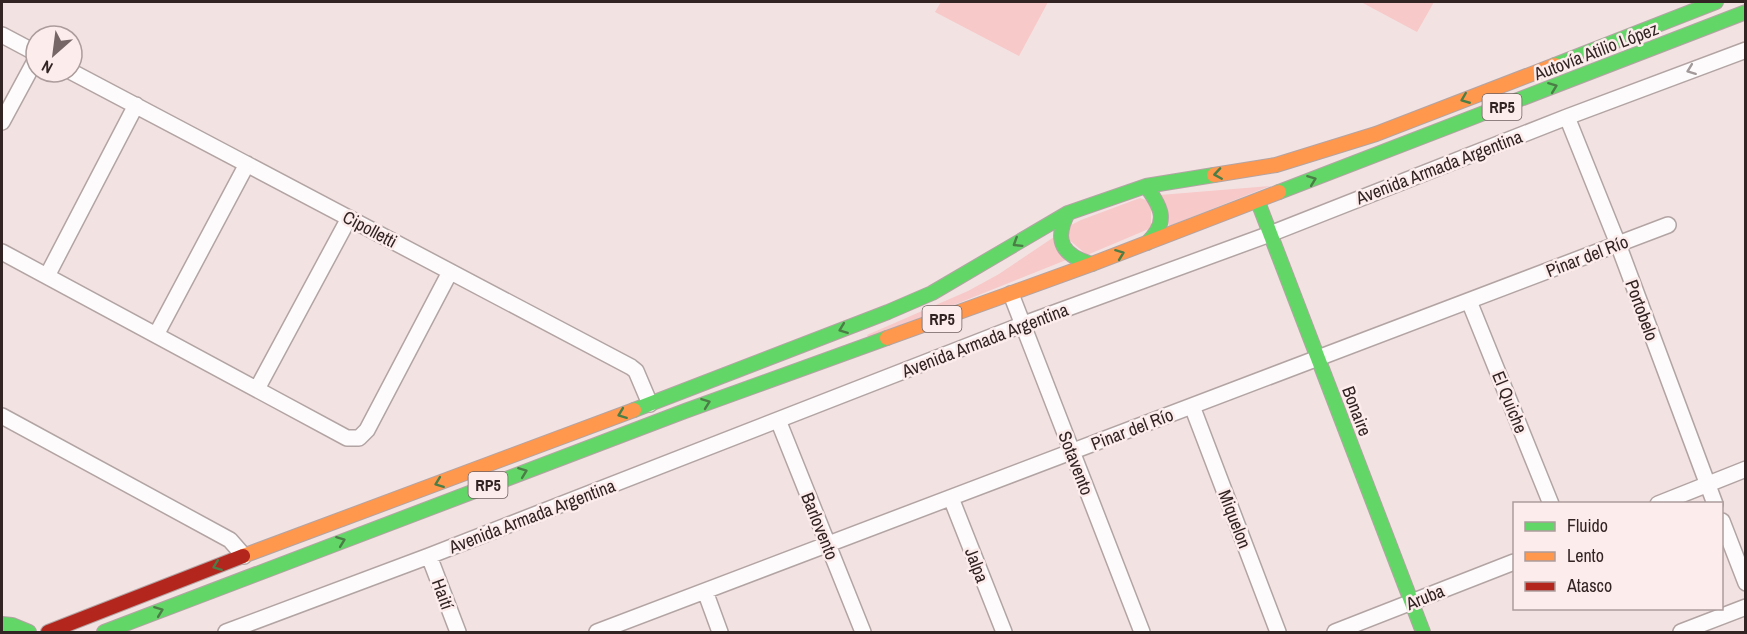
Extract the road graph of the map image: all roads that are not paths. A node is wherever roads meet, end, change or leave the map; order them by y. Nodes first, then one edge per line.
1 (1716, 2) edge
2 (1746, 12) edge
3 (2, 35) edge
4 (24, 47) edge
5 (1746, 50) edge
6 (84, 78) edge
7 (24, 81) edge
8 (136, 105) junction
9 (1567, 117) junction
10 (2, 122) edge
11 (247, 164) junction
12 (1146, 186) junction
13 (1258, 202) junction
14 (1068, 213) junction
15 (349, 218) junction
16 (1668, 225) dead end
17 (1270, 234) junction
18 (1147, 243) junction
19 (1618, 244) junction
20 (2, 252) edge
21 (1092, 264) junction
22 (450, 272) junction
23 (47, 276) junction
24 (1011, 294) junction
25 (1469, 301) junction
26 (1024, 324) junction
27 (156, 335) junction
28 (1318, 358) junction
29 (257, 389) junction
30 (650, 404) junction
31 (1192, 406) junction
32 (2, 416) edge
33 (778, 420) junction
34 (1072, 452) junction
35 (1746, 469) edge
36 (1707, 483) junction
37 (951, 498) junction
38 (1550, 502) edge
39 (1663, 502) edge
40 (1714, 502) edge
41 (1723, 524) edge
42 (828, 545) junction
43 (244, 556) junction
44 (429, 556) junction
45 (1513, 563) edge
46 (1746, 583) edge
47 (705, 591) junction
48 (1412, 603) junction
49 (1746, 607) edge
50 (2, 624) edge
51 (29, 633) edge
52 (48, 633) edge
53 (104, 633) edge
54 (226, 633) edge
55 (458, 633) edge
56 (597, 633) edge
57 (720, 633) edge
58 (863, 633) edge
59 (1004, 633) edge
60 (1142, 633) edge
61 (1278, 633) edge
62 (1335, 633) edge
63 (1423, 633) edge
64 (1681, 633) edge

1 -> 12 main road, Autovía Atilio López / RP5
13 -> 2 main road, Autovía Atilio López / RP5
3 - 4 street
5 -> 9 street, Avenida Armada Argentina
6 - 8 street, Cipolletti
7 - 10 street
8 - 11 street, Cipolletti
8 - 23 street
9 - 17 street, Avenida Armada Argentina
9 - 19 street, Portobelo
11 - 15 street, Cipolletti
11 - 27 street
12 - 14 main road, RP5
12 - 18 main road
13 - 17 main road, Bonaire
13 - 18 main road, Avenida Armada Argentina / RP5
14 - 21 main road
14 -> 30 main road, RP5
15 - 22 street, Cipolletti
15 - 29 street
16 - 19 street, Pinar del Río
17 - 26 street, Avenida Armada Argentina
17 - 28 main road, Bonaire
21 -> 18 main road, Avenida Armada Argentina / RP5
19 - 25 street, Pinar del Río
19 - 36 street, Portobelo
20 - 23 street
21 - 24 main road, Avenida Armada Argentina / RP5
22 - 29 street
22 - 30 street, Cipolletti
23 - 27 street
24 - 26 street, Sotavento
53 -> 24 main road, Avenida Armada Argentina / RP5
25 - 28 street, Pinar del Río
25 - 38 street, El Quiche
26 - 33 street, Avenida Armada Argentina
26 - 34 street, Sotavento
27 - 29 street
28 - 31 street, Pinar del Río
28 - 48 main road, Bonaire
30 -> 43 main road, RP5
31 - 34 street, Pinar del Río
31 - 61 street, Miquelon
32 - 43 street
33 - 42 street, Barlovento
33 - 44 street, Avenida Armada Argentina
34 - 37 street, Pinar del Río
34 - 60 street, Sotavento
35 - 36 street
36 - 39 street
36 - 40 street, Portobelo
37 - 42 street, Pinar del Río
37 - 59 street, Jalpa
41 - 46 street
42 - 47 street, Pinar del Río
42 - 58 street, Barlovento
43 -> 52 main road, RP5
44 - 54 street, Avenida Armada Argentina
44 - 55 street, Haití
45 - 48 street, Aruba
47 - 56 street, Pinar del Río
47 - 57 street
48 - 62 street, Aruba
48 - 63 main road, Bonaire
49 - 64 street
50 - 51 main road

